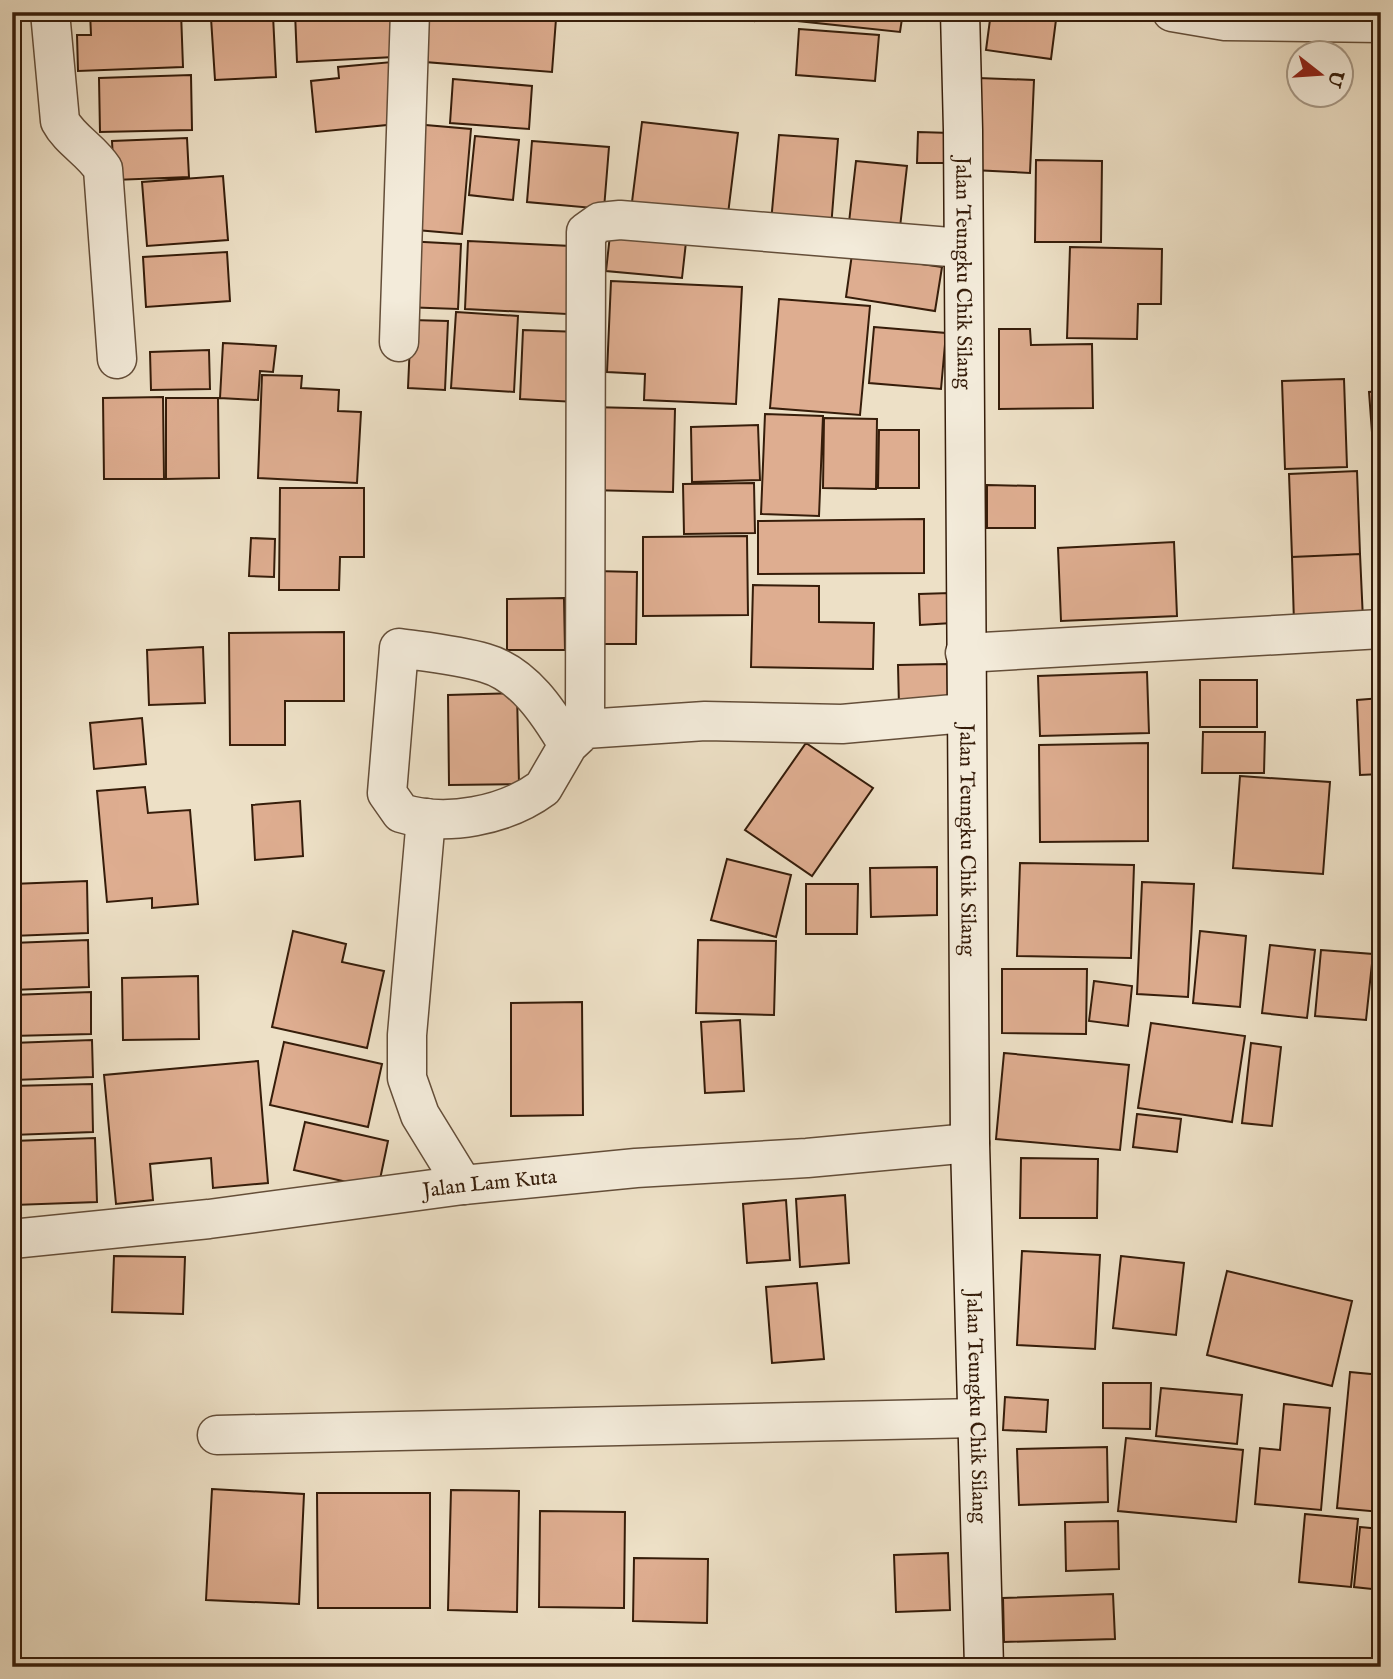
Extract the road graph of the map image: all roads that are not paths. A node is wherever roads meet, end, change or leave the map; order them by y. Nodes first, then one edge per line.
1 (50, 12) edge
2 (410, 12) edge
3 (960, 12) edge
4 (1172, 12) edge
5 (1381, 23) edge
6 (962, 248) junction
7 (400, 342) dead end
8 (117, 359) dead end
9 (1381, 629) edge
10 (965, 653) junction
11 (965, 713) junction
12 (576, 737) junction
13 (426, 818) junction
14 (970, 1143) junction
15 (463, 1185) junction
16 (12, 1239) edge
17 (977, 1418) junction
18 (217, 1435) dead end
19 (984, 1667) edge

1 - 8 street
2 - 7 street
3 - 6 street, Jalan Teungku Chik Silang
4 - 5 street
6 - 10 street, Jalan Teungku Chik Silang
6 - 12 street
9 - 10 street
10 - 11 street, Jalan Teungku Chik Silang
11 - 12 street
11 - 14 street, Jalan Teungku Chik Silang
12 - 13 street
12 - 13 street
13 - 15 street
14 - 15 street, Jalan Lam Kuta
14 - 17 street, Jalan Teungku Chik Silang
15 - 16 street, Jalan Lam Kuta
17 - 18 street
17 - 19 street, Jalan Teungku Chik Silang

